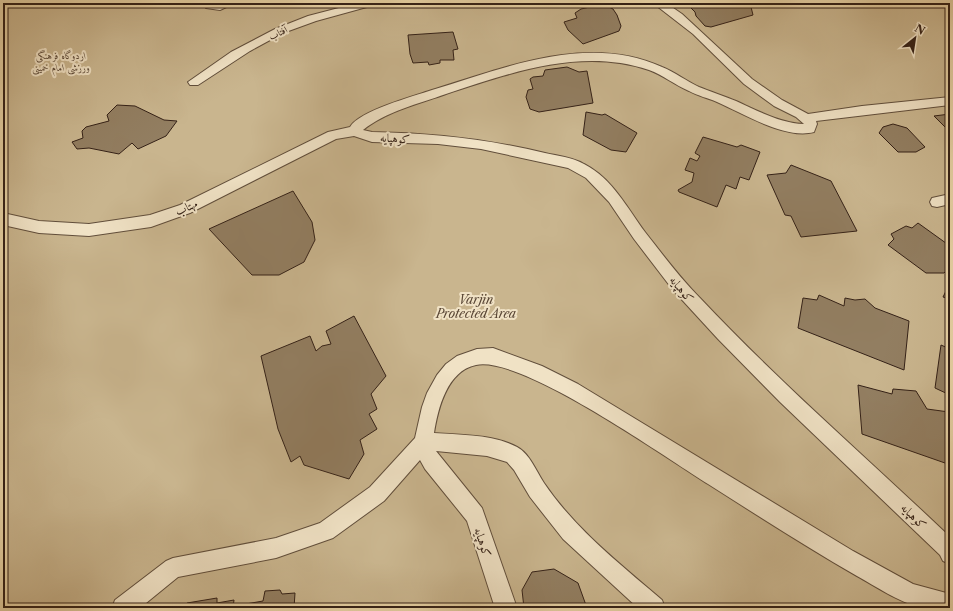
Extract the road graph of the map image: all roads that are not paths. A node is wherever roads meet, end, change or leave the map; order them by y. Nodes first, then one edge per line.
1 (208, 3) edge
2 (230, 3) edge
3 (370, 3) edge
4 (658, 3) edge
5 (194, 82) dead end
6 (950, 101) edge
7 (807, 118) junction
8 (356, 131) junction
9 (3, 219) edge
10 (424, 441) junction
11 (950, 554) edge
12 (950, 605) edge
13 (123, 608) edge
14 (506, 608) edge
15 (654, 608) edge

1 - 2 street
3 - 5 street, آفتاب
4 - 7 street
6 - 7 street
7 - 8 street, کوهپایه
8 - 9 street, مهتاب
8 - 11 street, کوهپایه
10 - 12 street, کوهپایه
10 - 13 street
10 - 14 street, کوهپایه
10 - 15 street

